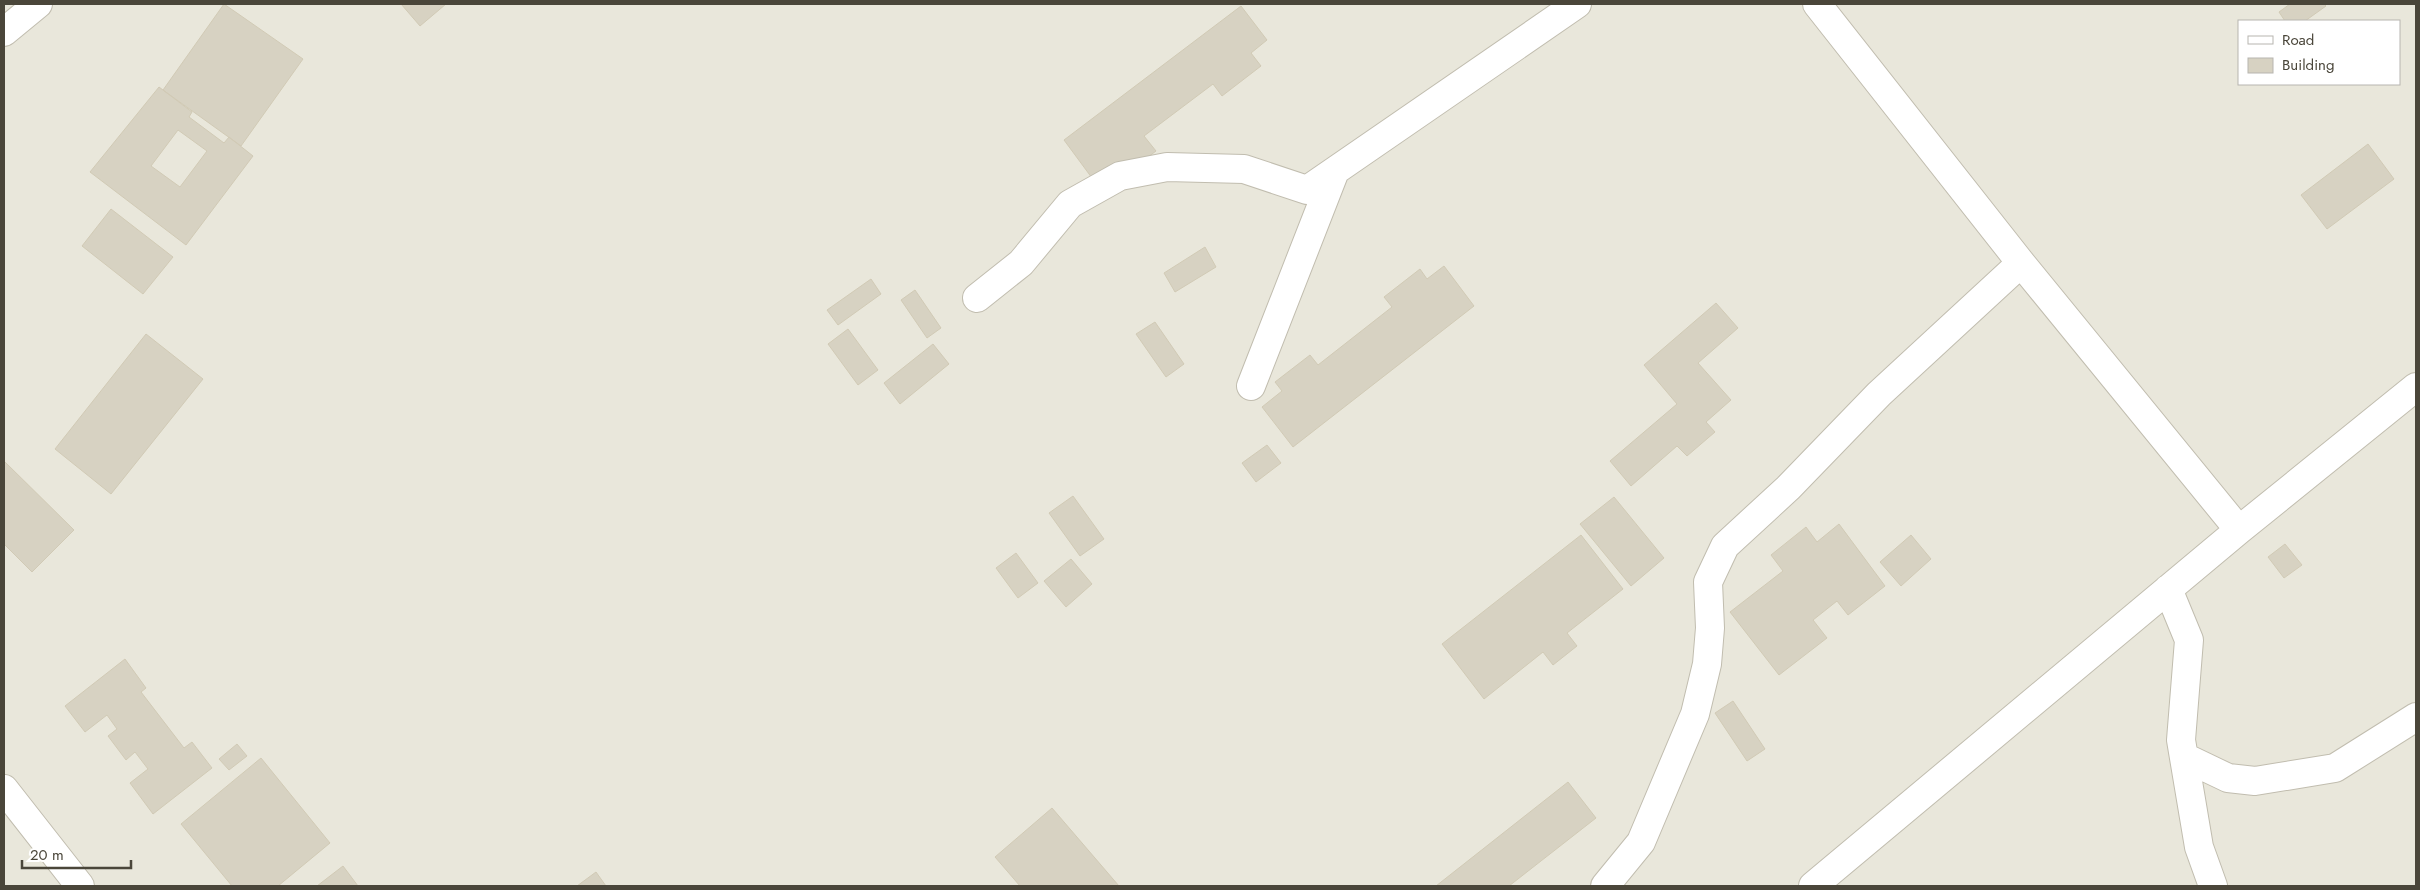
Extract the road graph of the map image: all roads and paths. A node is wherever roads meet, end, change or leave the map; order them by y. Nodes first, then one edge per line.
1 (38, 4) edge
2 (1577, 4) edge
3 (1817, 4) edge
4 (4, 32) edge
5 (1335, 171) junction
6 (2021, 263) junction
7 (977, 298) dead end
8 (1251, 386) dead end
9 (2416, 387) edge
10 (2239, 530) junction
11 (2168, 589) junction
12 (2416, 717) edge
13 (2184, 757) junction
14 (4, 789) edge
15 (80, 886) edge
16 (1605, 886) edge
17 (1813, 886) edge
18 (2213, 886) edge

1 - 4 street
2 - 5 street
3 - 6 street
5 - 7 street
5 - 8 street
6 - 10 street
6 - 16 street
9 - 10 street
10 - 11 street
11 - 13 street
11 - 17 street
12 - 13 street
13 - 18 street
14 - 15 street

